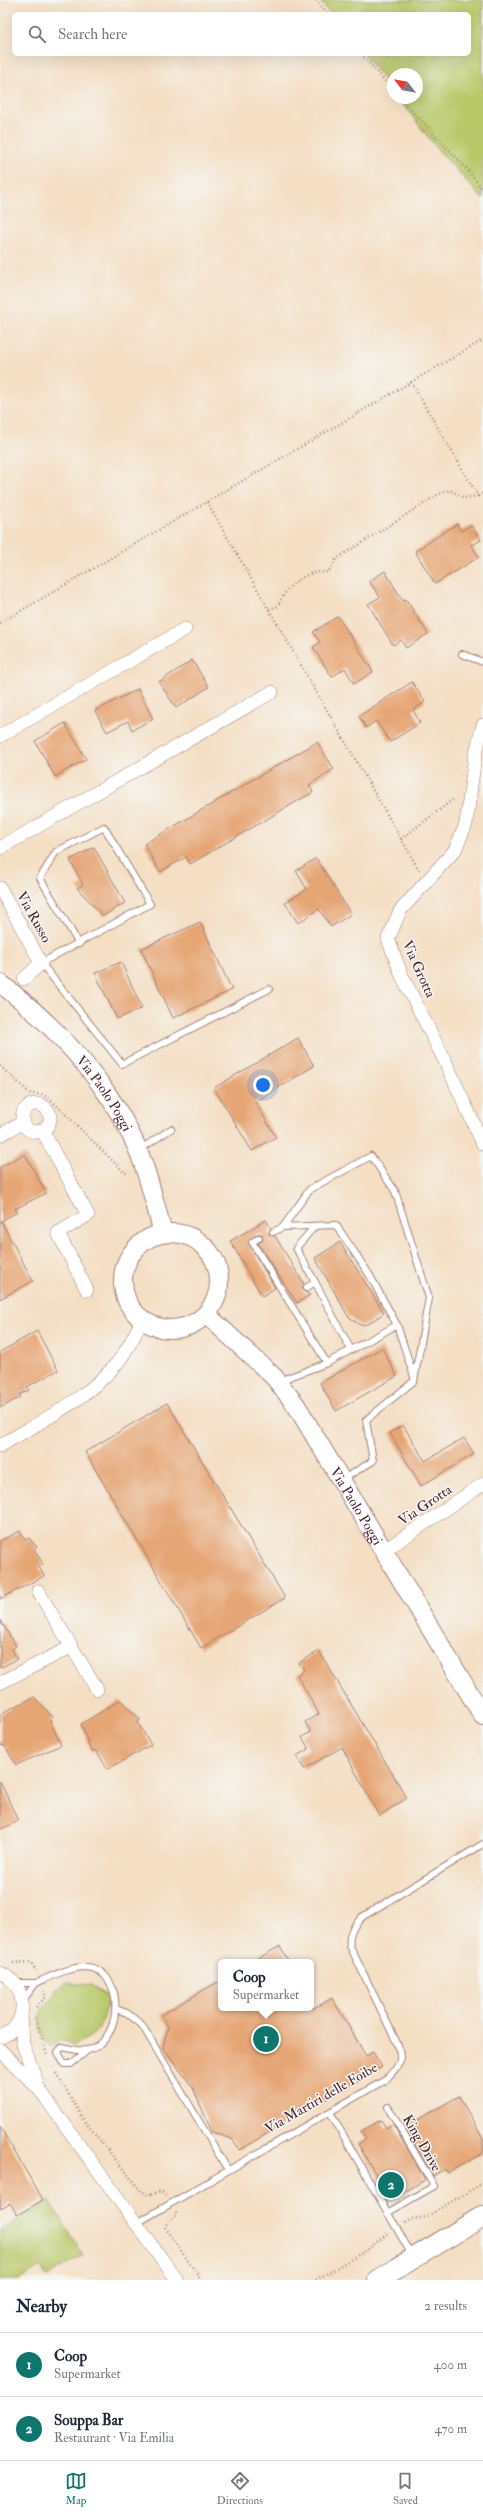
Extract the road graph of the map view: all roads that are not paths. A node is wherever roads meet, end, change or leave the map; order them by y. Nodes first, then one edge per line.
1 (185, 629) dead end
2 (462, 654) dead end
3 (483, 662) edge
4 (272, 692) dead end
5 (483, 725) edge
6 (0, 736) edge
7 (0, 848) edge
8 (0, 888) edge
9 (79, 944) junction
10 (41, 962) junction
11 (24, 979) dead end
12 (0, 983) edge
13 (270, 989) dead end
14 (24, 1122) junction
15 (171, 1129) dead end
16 (42, 1130) junction
17 (0, 1135) edge
18 (483, 1144) edge
19 (141, 1159) junction
20 (315, 1226) junction
21 (283, 1227) junction
22 (273, 1232) dead end
23 (163, 1233) junction
24 (259, 1238) dead end
25 (315, 1282) junction
26 (306, 1288) dead end
27 (87, 1290) dead end
28 (292, 1295) dead end
29 (288, 1300) junction
30 (206, 1314) junction
31 (142, 1320) junction
32 (397, 1325) junction
33 (351, 1350) junction
34 (327, 1363) junction
35 (415, 1379) junction
36 (277, 1381) junction
37 (0, 1446) edge
38 (342, 1480) junction
39 (483, 1484) edge
40 (385, 1550) junction
41 (38, 1591) dead end
42 (71, 1647) junction
43 (0, 1683) edge
44 (97, 1690) dead end
45 (483, 1716) edge
46 (483, 1844) edge
47 (0, 1973) edge
48 (39, 1982) junction
49 (14, 1983) junction
50 (22, 2001) junction
51 (116, 2009) junction
52 (21, 2015) junction
53 (0, 2037) edge
54 (0, 2050) edge
55 (88, 2050) dead end
56 (39, 2088) junction
57 (388, 2107) dead end
58 (330, 2112) junction
59 (228, 2170) junction
60 (387, 2213) junction
61 (483, 2216) edge
62 (137, 2223) junction
63 (414, 2258) junction
64 (177, 2280) edge
65 (378, 2280) edge

1 - 6 street
2 - 3 lane
4 - 7 street
5 - 18 street, Via Grotta
8 - 10 street, Via Russo
9 - 9 lane
9 - 10 lane
10 - 11 street, Via Russo
10 - 13 lane
12 - 19 main road, Via Paolo Poggi
14 - 16 street
14 - 16 street
14 - 17 street
15 - 19 lane
16 - 27 street
19 - 23 main road, Via Paolo Poggi
20 - 21 lane
20 - 25 lane
20 - 32 lane
21 - 22 lane
21 - 35 lane
23 - 30 main road
23 - 31 main road
24 - 29 lane
25 - 26 lane
25 - 33 lane
28 - 29 lane
29 - 34 lane
30 - 31 main road
30 - 36 main road, Via Paolo Poggi
31 - 37 street
32 - 33 lane
32 - 35 lane
33 - 34 lane
34 - 36 lane
35 - 38 lane
36 - 38 main road, Via Paolo Poggi
38 - 40 main road, Via Paolo Poggi
39 - 40 street, Via Grotta
40 - 45 main road, Via Paolo Poggi
41 - 42 street
42 - 43 street
42 - 44 street
46 - 58 lane, Via Martiri delle Foibe
47 - 49 street
48 - 49 lane
48 - 50 lane
48 - 51 lane
49 - 50 street
50 - 52 street
51 - 55 lane
51 - 59 lane
52 - 53 street
52 - 56 street
54 - 56 street
56 - 62 street
57 - 60 lane, King Drive
58 - 59 lane, Via Martiri delle Foibe
58 - 60 lane
59 - 62 lane, Via Martiri delle Foibe
60 - 63 lane
61 - 63 main road
62 - 64 street
63 - 65 main road

